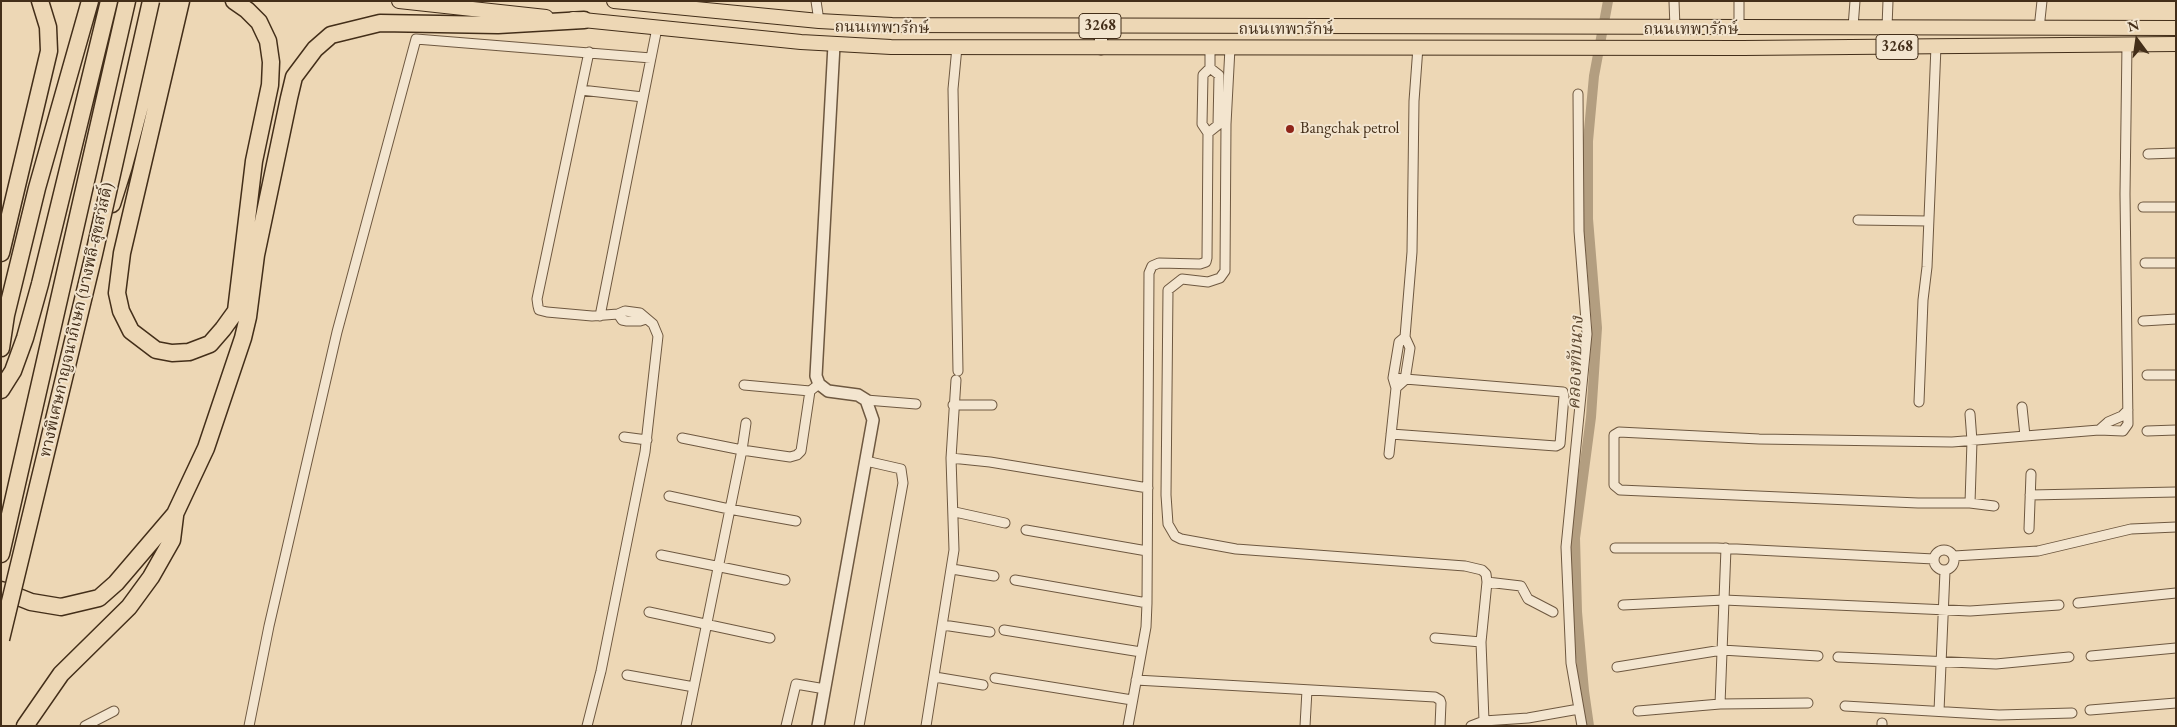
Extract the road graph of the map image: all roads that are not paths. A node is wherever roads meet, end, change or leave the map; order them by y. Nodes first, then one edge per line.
1 (40, 1) edge
2 (90, 1) edge
3 (109, 1) edge
4 (128, 1) edge
5 (151, 1) edge
6 (168, 1) edge
7 (181, 1) edge
8 (234, 1) edge
9 (399, 1) edge
10 (614, 1) edge
11 (816, 1) edge
12 (1674, 1) edge
13 (1739, 1) edge
14 (1855, 1) edge
15 (1888, 1) edge
16 (2042, 1) edge
17 (584, 20) junction
18 (819, 21) junction
19 (1102, 26) junction
20 (1739, 27) junction
21 (1853, 27) junction
22 (1887, 27) junction
23 (657, 28) junction
24 (1675, 28) junction
25 (2176, 28) edge
26 (2039, 29) junction
27 (2127, 44) junction
28 (2176, 44) edge
29 (834, 45) junction
30 (1936, 46) junction
31 (957, 47) junction
32 (1418, 47) junction
33 (1102, 48) junction
34 (1210, 48) junction
35 (1230, 48) junction
36 (589, 52) junction
37 (652, 58) junction
38 (1210, 68) junction
39 (581, 90) junction
40 (1578, 94) dead end
41 (643, 97) junction
42 (1208, 133) junction
43 (2176, 153) edge
44 (2148, 154) dead end
45 (2176, 207) edge
46 (2143, 208) dead end
47 (1858, 220) dead end
48 (1928, 221) junction
49 (1, 253) edge
50 (94, 254) junction
51 (2145, 263) dead end
52 (2176, 263) edge
53 (600, 316) junction
54 (2176, 319) edge
55 (2143, 321) dead end
56 (1405, 336) junction
57 (1, 348) edge
58 (2147, 375) dead end
59 (2176, 375) edge
60 (1393, 378) junction
61 (1405, 380) junction
62 (744, 385) dead end
63 (814, 387) junction
64 (1396, 388) junction
65 (1, 390) edge
66 (866, 400) junction
67 (1918, 402) dead end
68 (916, 404) dead end
69 (954, 405) junction
70 (992, 405) dead end
71 (2022, 407) dead end
72 (2128, 410) junction
73 (1970, 414) dead end
74 (746, 423) dead end
75 (2099, 430) junction
76 (2176, 430) edge
77 (2147, 431) dead end
78 (1391, 434) junction
79 (2025, 436) junction
80 (624, 437) dead end
81 (682, 438) dead end
82 (647, 440) junction
83 (1972, 441) junction
84 (742, 450) junction
85 (1389, 454) dead end
86 (951, 458) junction
87 (866, 461) junction
88 (2031, 474) dead end
89 (1148, 488) junction
90 (2176, 492) edge
91 (2030, 495) junction
92 (670, 496) dead end
93 (1970, 502) junction
94 (1994, 506) dead end
95 (730, 509) junction
96 (954, 512) junction
97 (175, 514) junction
98 (796, 521) dead end
99 (1005, 523) dead end
100 (2176, 527) edge
101 (2029, 529) dead end
102 (1026, 530) dead end
103 (1615, 548) dead end
104 (1726, 548) junction
105 (1147, 551) junction
106 (1, 554) edge
107 (661, 555) dead end
108 (1954, 556) junction
109 (1934, 559) junction
110 (718, 566) junction
111 (952, 569) junction
112 (1945, 571) junction
113 (994, 576) dead end
114 (785, 580) dead end
115 (1015, 580) dead end
116 (1487, 582) junction
117 (1, 590) edge
118 (2176, 593) edge
119 (1724, 600) junction
120 (1147, 603) junction
121 (2078, 603) dead end
122 (1623, 605) dead end
123 (2059, 605) dead end
124 (1942, 610) junction
125 (649, 612) dead end
126 (1553, 612) dead end
127 (707, 625) junction
128 (943, 625) junction
129 (1004, 630) dead end
130 (990, 632) dead end
131 (770, 638) dead end
132 (1436, 638) dead end
133 (1, 639) edge
134 (1481, 642) junction
135 (2176, 648) edge
136 (1722, 650) junction
137 (1141, 652) junction
138 (1818, 656) dead end
139 (2091, 656) dead end
140 (1838, 657) dead end
141 (2069, 657) dead end
142 (1940, 662) junction
143 (1617, 667) dead end
144 (627, 675) dead end
145 (934, 677) junction
146 (995, 678) dead end
147 (1136, 680) junction
148 (983, 685) dead end
149 (694, 687) junction
150 (825, 689) junction
151 (1307, 690) junction
152 (1132, 700) junction
153 (1808, 703) dead end
154 (1720, 704) junction
155 (2176, 704) edge
156 (1845, 706) dead end
157 (1578, 709) junction
158 (2090, 710) dead end
159 (114, 711) dead end
160 (1638, 711) dead end
161 (1939, 711) junction
162 (2072, 713) dead end
163 (1484, 722) junction
164 (25, 726) edge
165 (85, 726) edge
166 (249, 726) edge
167 (587, 726) edge
168 (686, 726) edge
169 (786, 726) edge
170 (818, 726) edge
171 (859, 726) edge
172 (926, 726) edge
173 (1128, 726) edge
174 (1305, 726) edge
175 (1440, 726) edge
176 (1471, 726) edge
177 (1582, 726) edge

1 - 49 highway
2 - 57 highway
3 - 65 highway
4 - 106 highway, ทางพิเศษกาญจนาภิเษก (บางพลี-สุขสวัสดิ์)
5 - 50 highway, ทางพิเศษกาญจนาภิเษก (บางพลี-สุขสวัสดิ์), bridge
6 - 50 highway, bridge
7 - 8 highway
9 - 17 main road, ถนนเทพารักษ์ / 3268
10 - 18 main road, ถนนเทพารักษ์ / 3268
11 - 18 street
12 - 24 street
13 - 20 street
14 - 21 street
15 - 22 street
16 - 26 street
17 - 23 main road, ถนนเทพารักษ์ / 3268
17 - 97 highway
18 - 19 main road, ถนนเทพารักษ์ / 3268
19 - 24 main road, ถนนเทพารักษ์ / 3268
19 - 33 main road
20 - 21 main road, ถนนเทพารักษ์ / 3268
20 - 24 main road, ถนนเทพารักษ์ / 3268
21 - 22 main road, ถนนเทพารักษ์ / 3268
22 - 26 main road, ถนนเทพารักษ์ / 3268
23 - 29 main road, ถนนเทพารักษ์ / 3268
23 - 37 street
25 - 26 main road, ถนนเทพารักษ์ / 3268
27 - 28 main road, ถนนเทพารักษ์ / 3268
27 - 30 main road, ถนนเทพารักษ์ / 3268
27 - 72 street
29 - 31 main road, ถนนเทพารักษ์ / 3268
29 - 63 street
30 - 32 main road, ถนนเทพารักษ์ / 3268
30 - 48 street
31 - 33 main road, ถนนเทพารักษ์ / 3268
31 - 69 street
32 - 35 main road, ถนนเทพารักษ์ / 3268
32 - 56 street
33 - 34 main road, ถนนเทพารักษ์ / 3268
34 - 35 main road, ถนนเทพารักษ์ / 3268
34 - 38 street
35 - 116 street
36 - 37 street
36 - 39 street
36 - 166 street
37 - 41 street
38 - 42 street
38 - 42 street
39 - 41 street
39 - 53 street
40 - 157 street
41 - 53 street
42 - 89 street
43 - 44 street
45 - 46 street
47 - 48 street
48 - 67 street
50 - 133 highway, ทางพิเศษกาญจนาภิเษก (บางพลี-สุขสวัสดิ์), bridge
51 - 52 street
53 - 82 street
54 - 55 street
56 - 60 street
56 - 61 street
58 - 59 street
60 - 61 street
60 - 64 street
61 - 64 street
61 - 78 street
62 - 63 street
63 - 66 street
63 - 84 street
64 - 78 street
66 - 68 street
66 - 87 street
69 - 70 street
69 - 86 street
71 - 79 street
72 - 75 street
72 - 75 street
73 - 83 street
74 - 84 street
75 - 79 street
76 - 77 street
78 - 85 street
79 - 83 street
80 - 82 street
81 - 84 street
82 - 167 street
83 - 93 street
83 - 93 street
84 - 95 street
86 - 89 street
86 - 96 street
87 - 150 street
87 - 171 street
88 - 91 street
89 - 105 street
90 - 91 street
91 - 101 street
92 - 95 street
93 - 94 street
95 - 98 street
95 - 110 street
96 - 99 street
96 - 111 street
97 - 117 highway
97 - 164 highway
100 - 108 street
102 - 105 street
103 - 104 street
104 - 109 street
104 - 119 street
105 - 120 street
107 - 110 street
108 - 109 street
108 - 112 street
109 - 112 street
110 - 114 street
110 - 127 street
111 - 113 street
111 - 128 street
112 - 124 street
115 - 120 street
116 - 126 street
116 - 134 street
118 - 121 street
119 - 122 street
119 - 124 street
119 - 136 street
120 - 137 street
123 - 124 street
124 - 142 street
125 - 127 street
127 - 131 street
127 - 149 street
128 - 130 street
128 - 145 street
129 - 137 street
132 - 134 street
134 - 163 street
135 - 139 street
136 - 138 street
136 - 143 street
136 - 154 street
137 - 147 street
140 - 142 street
141 - 142 street
142 - 161 street
144 - 149 street
145 - 148 street
145 - 172 street
146 - 152 street
147 - 151 street
147 - 152 street
149 - 168 street
150 - 169 street
150 - 170 street
151 - 174 street
151 - 175 street
152 - 173 street
153 - 154 street
154 - 160 street
155 - 158 street
156 - 161 street
157 - 163 street
157 - 177 street
159 - 165 street
161 - 162 street
163 - 176 street

